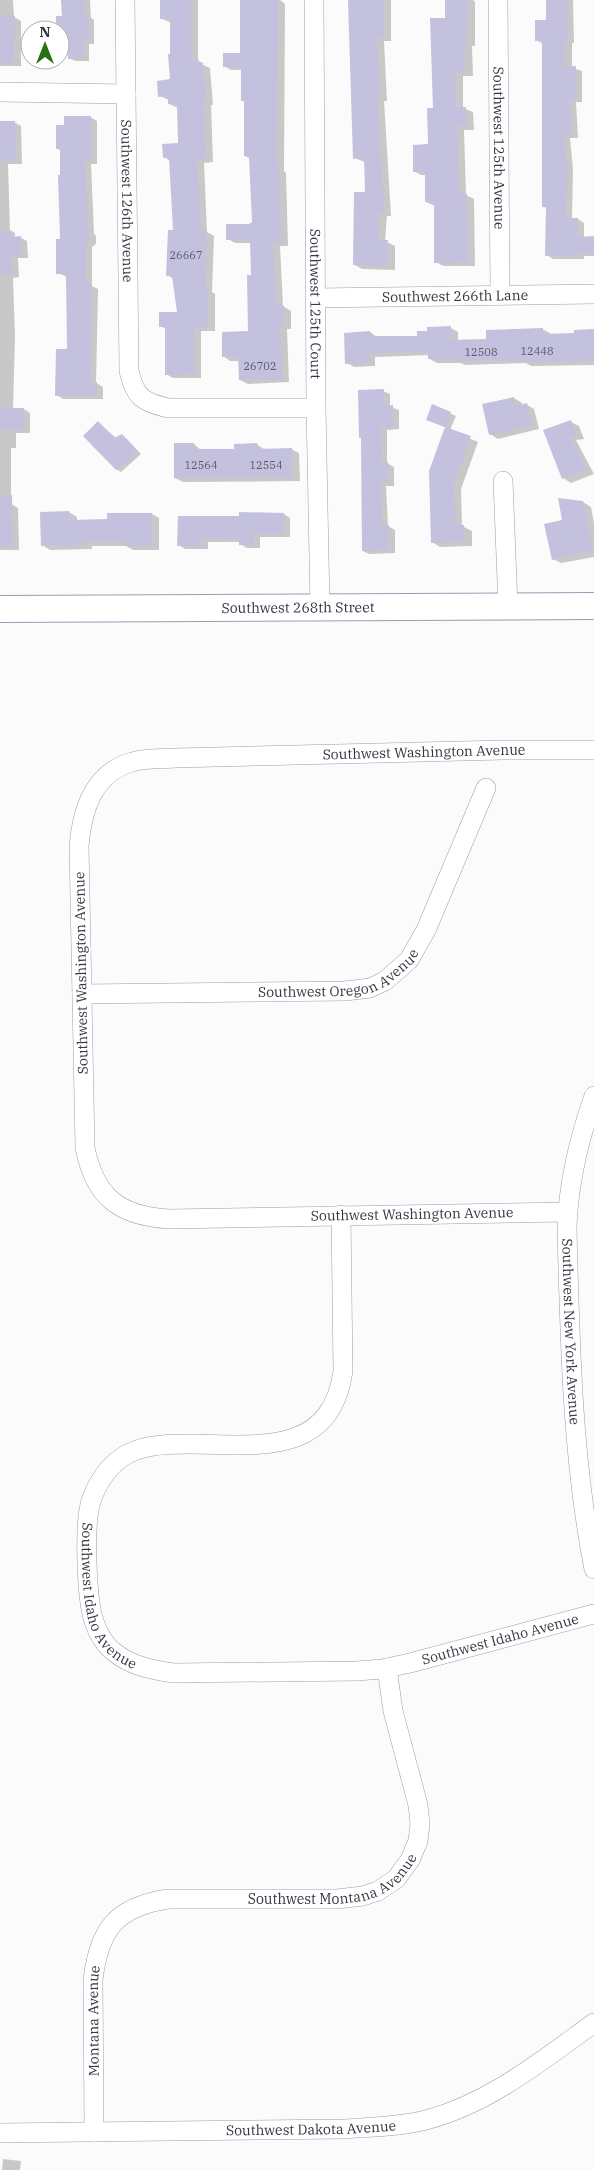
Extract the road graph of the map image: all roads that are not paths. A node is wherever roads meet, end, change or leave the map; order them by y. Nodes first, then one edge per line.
1 (125, 0) edge
2 (314, 0) edge
3 (498, 0) edge
4 (0, 92) edge
5 (126, 94) junction
6 (594, 294) edge
7 (500, 295) junction
8 (316, 298) junction
9 (316, 408) junction
10 (503, 481) dead end
11 (508, 606) junction
12 (594, 606) edge
13 (320, 607) junction
14 (0, 608) edge
15 (594, 750) edge
16 (486, 788) dead end
17 (82, 994) junction
18 (594, 1096) edge
19 (567, 1212) junction
20 (341, 1215) junction
21 (594, 1569) edge
22 (594, 1614) edge
23 (387, 1668) junction
24 (120, 1917) joint
25 (594, 2023) edge
26 (94, 2132) junction
27 (0, 2133) edge

1 - 5 street, Southwest 126th Avenue
2 - 8 street, Southwest 125th Court
3 - 7 street, Southwest 125th Avenue
4 - 5 street
5 - 9 street, Southwest 126th Avenue
6 - 7 street, Southwest 266th Lane
7 - 8 street, Southwest 266th Lane
8 - 9 street, Southwest 125th Court
9 - 13 street, Southwest 125th Court
10 - 11 street
11 - 12 main road, Southwest 268th Street
11 - 13 main road, Southwest 268th Street
13 - 14 main road, Southwest 268th Street
15 - 17 street, Southwest Washington Avenue
16 - 17 street, Southwest Oregon Avenue
17 - 20 street, Southwest Washington Avenue
18 - 19 street, Southwest New York Avenue
19 - 20 street, Southwest Washington Avenue
19 - 21 street, Southwest New York Avenue
20 - 23 street, Southwest Idaho Avenue
22 - 23 street, Southwest Idaho Avenue
23 - 24 street, Southwest Montana Avenue
24 - 26 street, Montana Avenue
25 - 26 street, Southwest Dakota Avenue
26 - 27 street, Southwest Dakota Avenue

